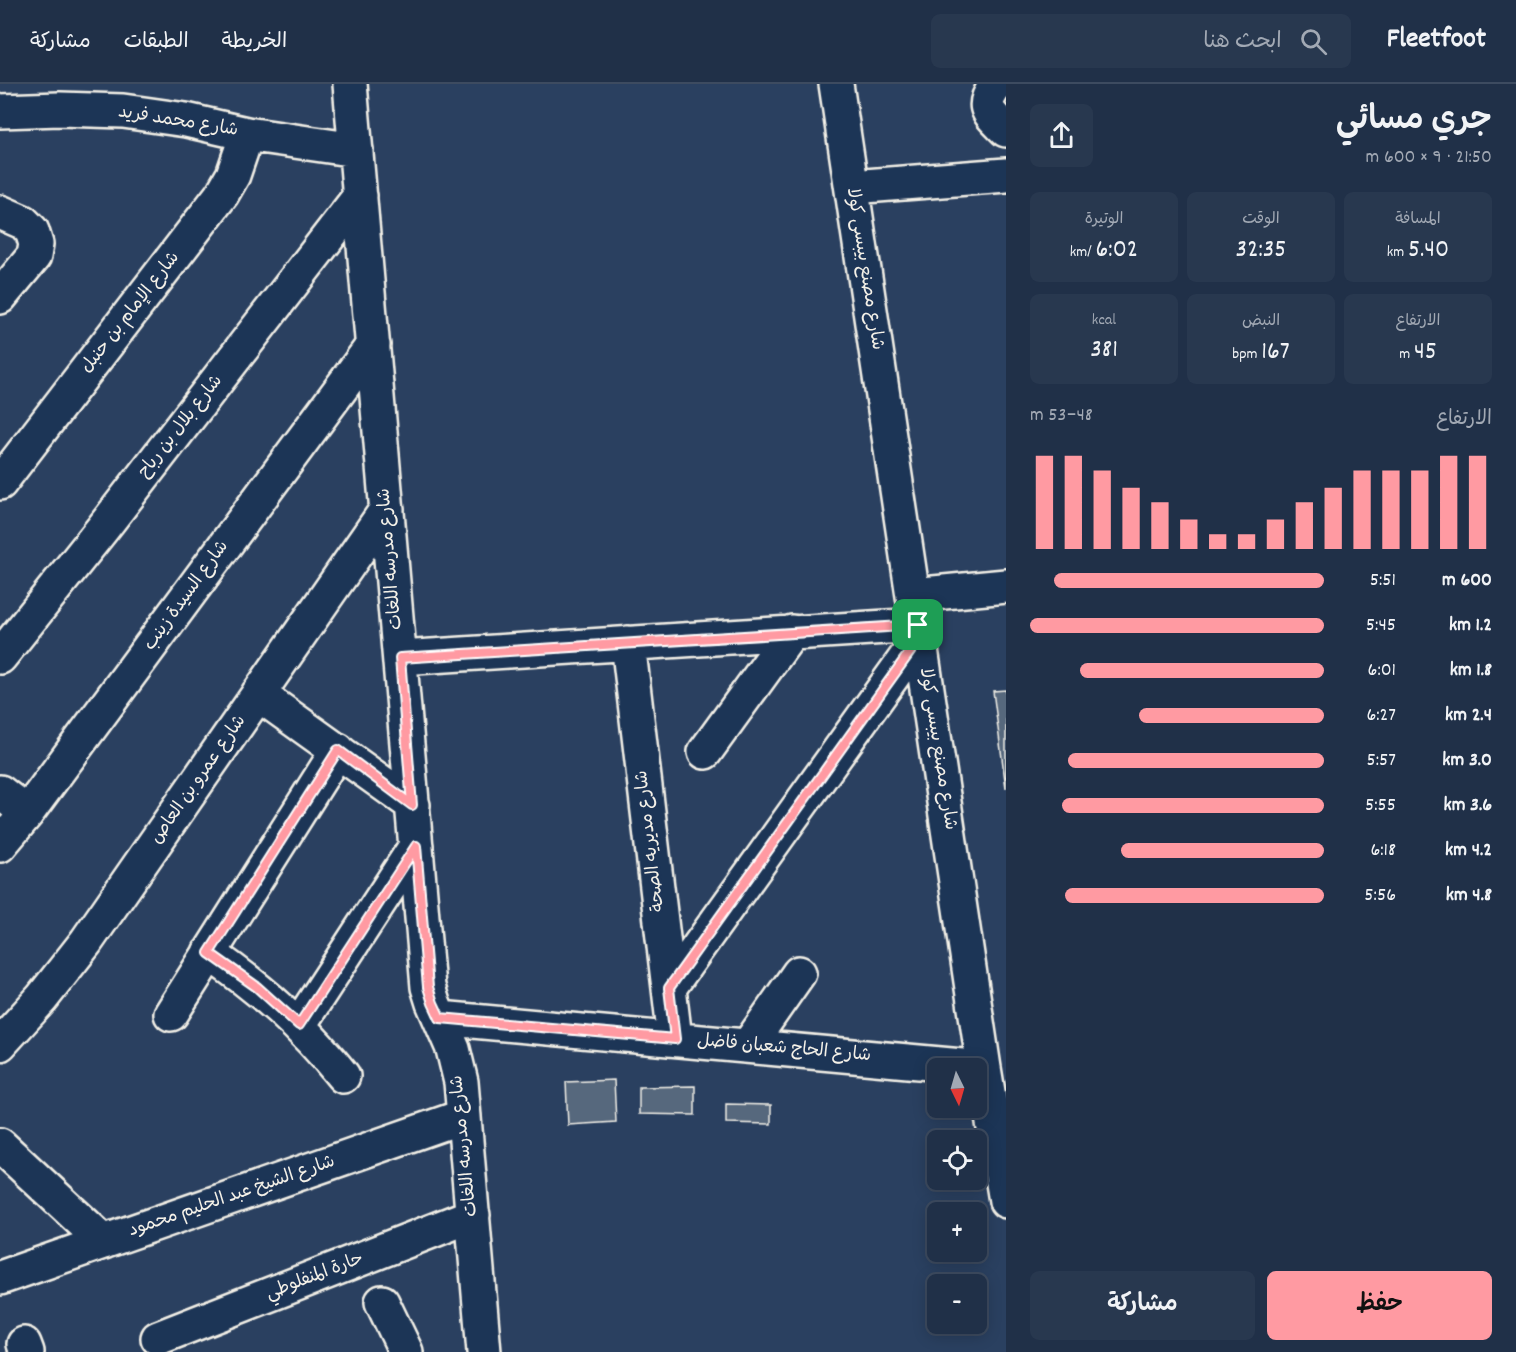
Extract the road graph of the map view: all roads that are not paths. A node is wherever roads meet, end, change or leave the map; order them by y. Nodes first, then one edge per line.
1 (6, 84) edge
2 (350, 84) edge
3 (836, 84) edge
4 (997, 84) edge
5 (0, 101) edge
6 (0, 111) edge
7 (1006, 130) edge
8 (247, 134) junction
9 (356, 150) junction
10 (1006, 175) edge
11 (852, 187) junction
12 (360, 196) junction
13 (0, 212) edge
14 (0, 297) edge
15 (373, 345) junction
16 (0, 483) edge
17 (387, 509) junction
18 (1006, 586) edge
19 (917, 619) junction
20 (792, 632) junction
21 (628, 643) junction
22 (0, 657) edge
23 (400, 658) junction
24 (258, 694) junction
25 (338, 750) junction
26 (705, 752) dead end
27 (0, 792) edge
28 (412, 805) junction
29 (27, 813) junction
30 (0, 844) edge
31 (416, 846) junction
32 (209, 953) junction
33 (799, 973) dead end
34 (669, 988) junction
35 (171, 1014) dead end
36 (440, 1018) junction
37 (299, 1025) junction
38 (675, 1039) junction
39 (0, 1044) edge
40 (748, 1046) junction
41 (983, 1058) edge
42 (927, 1063) edge
43 (343, 1076) dead end
44 (987, 1086) edge
45 (464, 1116) junction
46 (0, 1145) edge
47 (1006, 1201) edge
48 (473, 1215) junction
49 (104, 1242) junction
50 (0, 1278) edge
51 (382, 1302) dead end
52 (158, 1338) dead end
53 (406, 1352) edge
54 (484, 1352) edge

1 - 5 street
2 - 9 street, شارع مدرسه اللغات
3 - 11 street, شارع مصنع بيبسى كولا
4 - 7 street
6 - 8 street, شارع محمد فريد
8 - 9 street, شارع محمد فريد
8 - 16 street, شارع الإمام بن حنبل
9 - 12 street, شارع مدرسه اللغات
10 - 11 street
11 - 19 street, شارع مصنع بيبسى كولا
12 - 15 street, شارع مدرسه اللغات
12 - 22 street, شارع بلال بن رباح
13 - 14 street
15 - 17 street, شارع مدرسه اللغات
15 - 29 street, شارع السيدة زينب
17 - 23 street, شارع مدرسه اللغات
17 - 24 street, شارع عمرو بن العاص
18 - 19 street
19 - 20 street
19 - 34 street
19 - 41 street, شارع مصنع بيبسى كولا
20 - 21 street
20 - 26 street
21 - 23 street
21 - 34 street, شارع مديريه الصحة
23 - 28 street, شارع مدرسه اللغات
24 - 25 street
24 - 39 street, شارع عمرو بن العاص
25 - 28 street
25 - 32 street
27 - 29 street
28 - 31 street, شارع مدرسه اللغات
29 - 30 street, شارع السيدة زينب
31 - 36 street, شارع مدرسه اللغات
31 - 37 street
32 - 35 street
32 - 37 street
33 - 40 street
34 - 38 street, شارع مديريه الصحة
36 - 38 street, شارع الحاج شعبان فاضل
36 - 45 street, شارع مدرسه اللغات
37 - 43 street
38 - 40 street, شارع الحاج شعبان فاضل
40 - 42 street, شارع الحاج شعبان فاضل
44 - 47 street, شارع مصنع بيبسى كولا
45 - 48 street, شارع مدرسه اللغات
45 - 49 street, شارع الشيخ عبد الحليم محمود
46 - 49 street
48 - 52 street, حارة المنفلوطي
48 - 54 street, شارع مدرسه اللغات
49 - 50 street, شارع الشيخ عبد الحليم محمود
51 - 53 street

